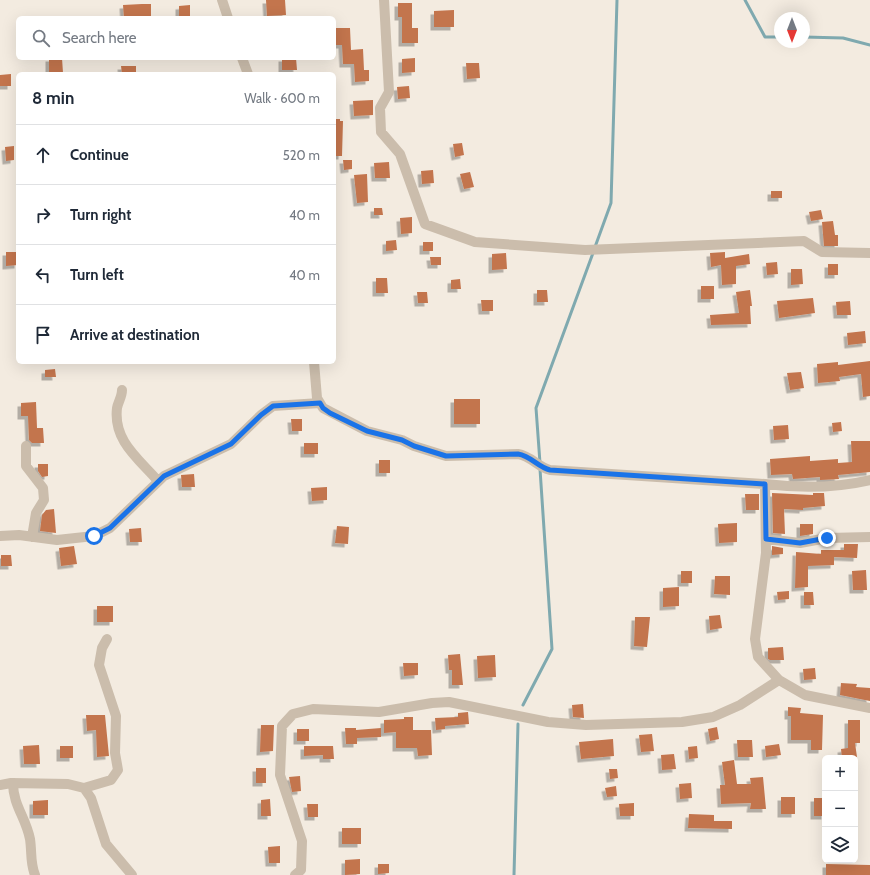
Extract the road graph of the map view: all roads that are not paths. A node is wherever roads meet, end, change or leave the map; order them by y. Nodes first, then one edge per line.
1 (222, 0) edge
2 (384, 0) edge
3 (227, 16) edge
4 (243, 60) edge
5 (247, 72) edge
6 (870, 253) edge
7 (314, 364) edge
8 (122, 390) dead end
9 (320, 403) junction
10 (26, 446) dead end
11 (870, 480) edge
12 (158, 481) junction
13 (765, 484) junction
14 (0, 536) edge
15 (32, 537) junction
16 (870, 537) edge
17 (766, 539) junction
18 (107, 639) dead end
19 (779, 680) junction
20 (870, 708) edge
21 (13, 783) junction
22 (0, 785) edge
23 (84, 788) junction
24 (35, 875) edge
25 (132, 875) edge
26 (295, 875) edge

1 - 3 street
2 - 6 street
4 - 5 street
7 - 9 street
8 - 12 street
9 - 12 street
9 - 13 street
10 - 15 street
11 - 13 street
12 - 15 street
13 - 17 street
14 - 15 street
16 - 17 street
17 - 19 street
18 - 23 street
19 - 20 street
19 - 26 street
21 - 22 street
21 - 23 street
21 - 24 street
23 - 25 street

